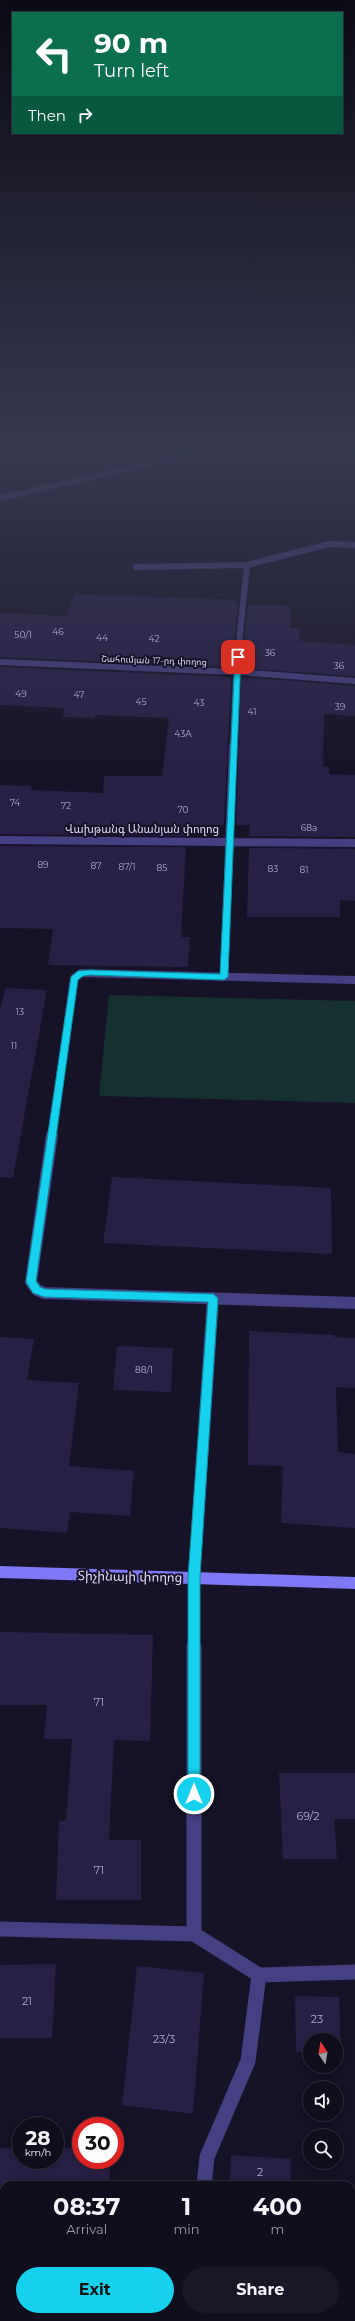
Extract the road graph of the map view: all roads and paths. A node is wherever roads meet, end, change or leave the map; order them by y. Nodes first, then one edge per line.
1 (273, 558) edge
2 (247, 565) junction
3 (136, 567) dead end
4 (0, 662) edge
5 (236, 672) junction
6 (355, 681) edge
7 (0, 840) edge
8 (231, 841) junction
9 (355, 844) edge
10 (224, 977) junction
11 (355, 980) edge
12 (213, 1298) junction
13 (355, 1303) edge
14 (0, 1572) edge
15 (194, 1577) junction
16 (355, 1583) edge
17 (0, 1929) edge
18 (194, 1934) junction
19 (355, 1972) edge
20 (259, 1975) junction
21 (204, 2181) edge

1 - 2 street
2 - 3 street
2 - 5 street
4 - 5 street, Շահումյան 17-րդ փողոց
5 - 6 street, Շահումյան 17-րդ փողոց
5 - 8 street
7 - 8 street, Վախթանգ Անանյան փողոց
8 - 9 street, Վախթանգ Անանյան փողոց
8 - 10 street
10 - 11 street
10 - 12 street
12 - 13 street
12 - 15 street
14 - 15 main road, Տիչինայի փողոց
15 - 16 main road, Տիչինայի փողոց
15 - 18 street
17 - 18 street
18 - 20 street
19 - 20 street
20 - 21 street

